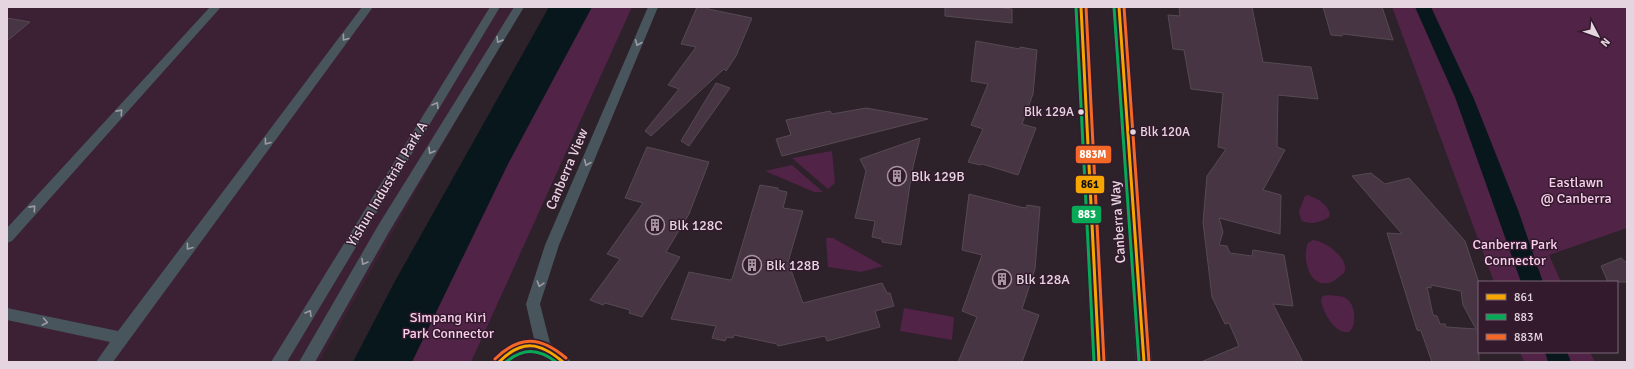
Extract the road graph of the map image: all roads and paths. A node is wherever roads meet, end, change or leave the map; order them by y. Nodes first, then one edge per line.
1 (216, 7) edge
2 (368, 7) edge
3 (495, 7) edge
4 (519, 7) edge
5 (653, 7) edge
6 (1081, 7) edge
7 (1119, 7) edge
8 (7, 237) edge
9 (7, 314) edge
10 (121, 338) junction
11 (544, 347) junction
12 (104, 362) edge
13 (279, 362) edge
14 (307, 362) edge
15 (499, 362) edge
16 (563, 362) edge
17 (1099, 362) edge
18 (1144, 362) edge

8 -> 1 street
2 -> 10 street
13 -> 3 street, Yishun Industrial Park A
4 -> 14 street, Yishun Industrial Park A
5 -> 11 street, Canberra View
6 - 17 street, Canberra Way
7 - 18 street, Canberra Way
9 -> 10 street
10 - 12 street
11 - 15 street
11 - 16 street

